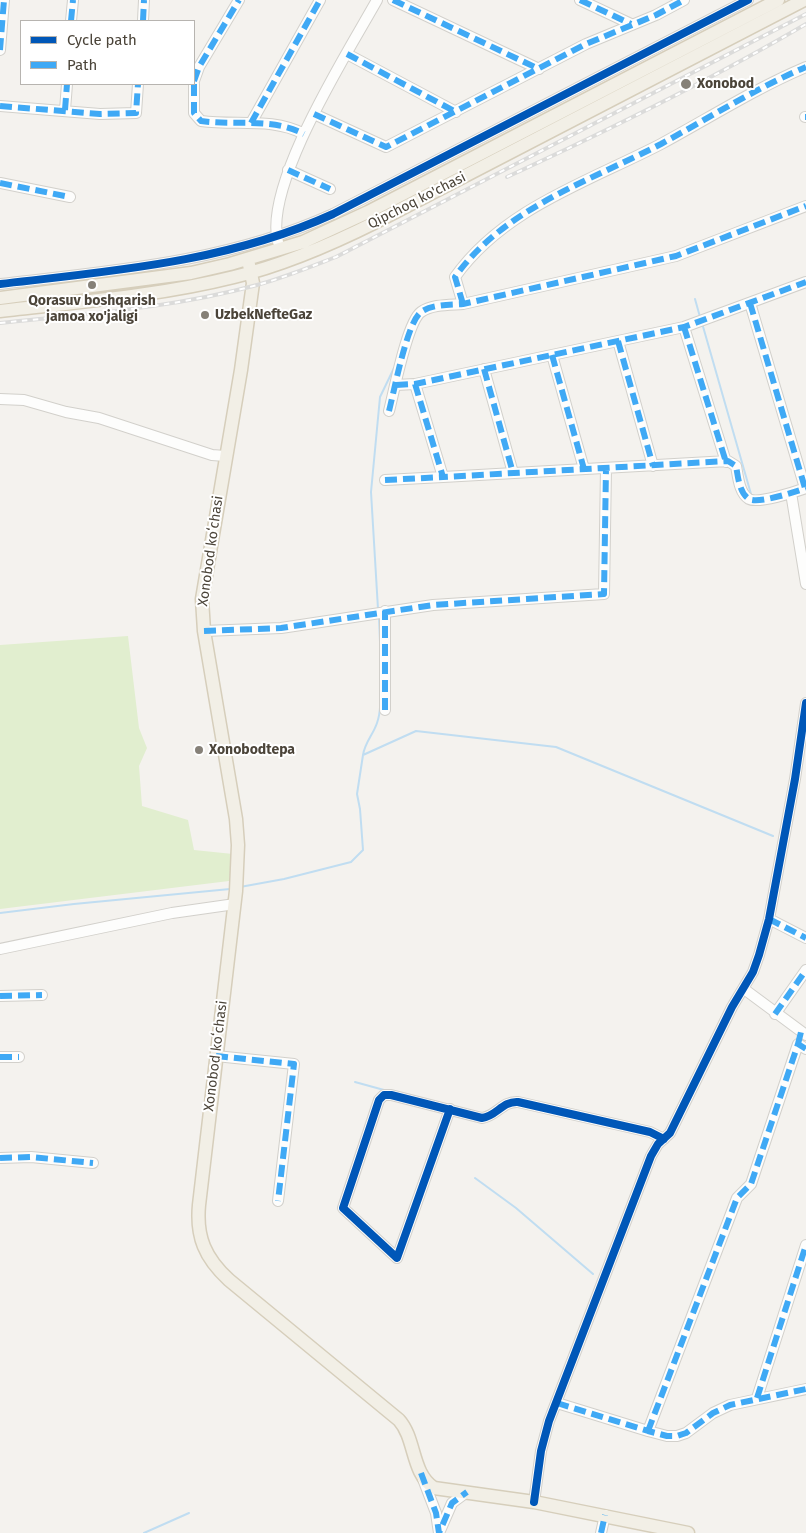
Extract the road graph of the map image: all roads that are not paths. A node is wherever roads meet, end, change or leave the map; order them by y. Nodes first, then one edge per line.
1 (4, 0) edge
2 (73, 0) edge
3 (144, 0) edge
4 (239, 0) edge
5 (320, 0) edge
6 (377, 0) edge
7 (393, 0) edge
8 (580, 0) edge
9 (684, 0) edge
10 (748, 0) edge
11 (778, 0) edge
12 (804, 0) edge
13 (71, 20) edge
14 (143, 20) edge
15 (631, 24) junction
16 (0, 50) edge
17 (346, 54) junction
18 (196, 67) edge
19 (806, 67) edge
20 (539, 69) junction
21 (67, 85) edge
22 (138, 85) edge
23 (194, 85) edge
24 (0, 106) edge
25 (65, 110) junction
26 (456, 112) junction
27 (314, 114) junction
28 (251, 123) junction
29 (304, 134) junction
30 (288, 170) junction
31 (0, 183) edge
32 (330, 189) dead end
33 (70, 197) dead end
34 (806, 206) edge
35 (277, 237) junction
36 (282, 256) junction
37 (248, 260) junction
38 (251, 273) junction
39 (806, 282) edge
40 (0, 284) edge
41 (0, 298) edge
42 (750, 303) junction
43 (462, 304) junction
44 (0, 311) edge
45 (684, 327) junction
46 (618, 341) junction
47 (552, 355) junction
48 (484, 369) junction
49 (415, 384) junction
50 (396, 385) junction
51 (0, 399) edge
52 (389, 411) dead end
53 (225, 456) junction
54 (726, 462) junction
55 (653, 466) junction
56 (606, 468) junction
57 (584, 469) junction
58 (513, 473) junction
59 (443, 477) junction
60 (385, 480) dead end
61 (806, 488) edge
62 (791, 494) junction
63 (806, 584) edge
64 (385, 611) junction
65 (204, 631) junction
66 (806, 703) edge
67 (385, 710) dead end
68 (235, 904) junction
69 (769, 919) junction
70 (806, 938) edge
71 (0, 949) edge
72 (806, 970) edge
73 (744, 989) junction
74 (42, 995) dead end
75 (0, 996) edge
76 (775, 1014) junction
77 (804, 1034) edge
78 (802, 1046) edge
79 (216, 1056) junction
80 (19, 1057) dead end
81 (0, 1058) edge
82 (450, 1110) junction
83 (664, 1138) junction
84 (0, 1158) edge
85 (93, 1163) dead end
86 (278, 1201) dead end
87 (806, 1245) edge
88 (806, 1389) edge
89 (758, 1398) junction
90 (556, 1403) junction
91 (648, 1431) junction
92 (421, 1473) junction
93 (467, 1492) junction
94 (534, 1502) junction
95 (606, 1515) junction
96 (439, 1533) edge
97 (601, 1533) edge
98 (688, 1533) edge

1 - 16 street
2 - 13 street
3 - 14 street
4 - 18 street
5 - 28 street
6 - 17 street
7 - 20 street
8 - 15 street
9 - 15 street
10 - 35 street
11 - 36 main road, Qipchoq ko'chasi
12 - 36 main road, Qipchoq ko'chasi
15 - 20 street
17 - 26 street
17 - 27 street
19 - 43 street
20 - 26 street
21 - 25 street
22 - 25 street
23 - 28 street
24 - 25 street
26 - 27 street
27 - 29 street
28 - 29 street
29 - 30 street
30 - 32 street
30 - 35 street
31 - 33 street
34 - 43 street
35 - 36 street
35 - 40 street
36 - 37 main road, Qipchoq ko'chasi
36 - 38 main road, Qipchoq ko'chasi
37 - 38 main road, Xonobod koʻchasi
37 - 41 main road, Qipchoq ko'chasi
38 - 44 main road, Qipchoq ko'chasi
38 - 53 main road, Xonobod koʻchasi
39 - 42 street
42 - 45 street
42 - 61 street
43 - 50 street
45 - 46 street
45 - 54 street
46 - 47 street
46 - 55 street
47 - 48 street
47 - 57 street
48 - 49 street
48 - 58 street
49 - 50 street
49 - 59 street
50 - 52 street
51 - 53 street
53 - 65 main road, Xonobod koʻchasi
54 - 55 street
54 - 62 street
55 - 56 street
56 - 57 street
56 - 64 street
57 - 58 street
58 - 59 street
59 - 60 street
61 - 62 street
62 - 63 street
64 - 65 street
64 - 67 street
65 - 68 main road, Xonobod koʻchasi
66 - 69 street
68 - 71 street
68 - 79 main road, Xonobod koʻchasi
69 - 70 street
69 - 73 street
72 - 76 street
73 - 76 street
73 - 83 street
74 - 75 street
76 - 77 street
77 - 78 street
78 - 91 street
79 - 86 street
79 - 92 main road, Xonobod koʻchasi
80 - 81 street
82 - 82 street
82 - 83 street
83 - 90 street
84 - 85 street
87 - 89 street
88 - 89 street
89 - 91 street
90 - 91 street
90 - 94 street
92 - 93 main road, Xonobod koʻchasi
92 - 96 street
93 - 94 main road, Xonobod koʻchasi
93 - 96 street
94 - 95 main road, Xonobod koʻchasi
95 - 97 street
95 - 98 main road, Xonobod koʻchasi

